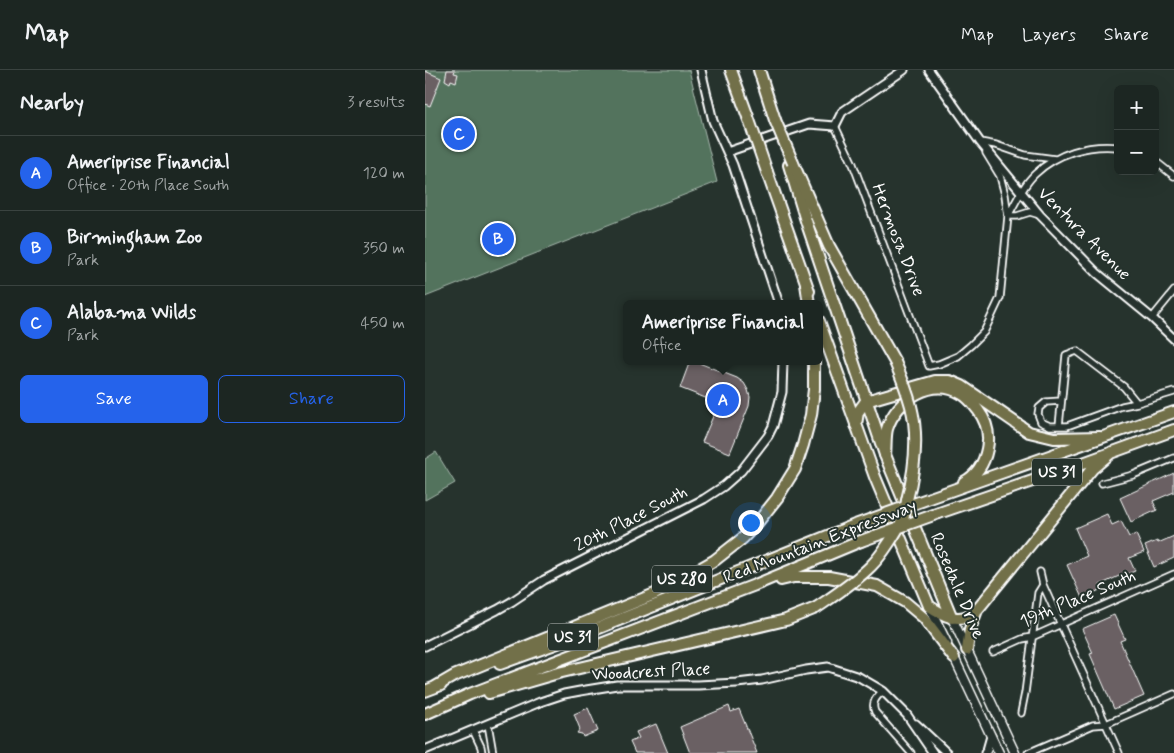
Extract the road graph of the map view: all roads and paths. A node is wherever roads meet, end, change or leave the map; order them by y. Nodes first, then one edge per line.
1 (701, 70) edge
2 (761, 70) edge
3 (904, 70) edge
4 (929, 70) edge
5 (731, 71) edge
6 (835, 126) junction
7 (980, 142) junction
8 (1114, 147) edge
9 (727, 152) junction
10 (1055, 159) junction
11 (791, 164) junction
12 (1159, 165) edge
13 (1174, 176) edge
14 (1022, 192) junction
15 (1040, 215) junction
16 (1008, 216) junction
17 (1174, 291) edge
18 (778, 300) edge
19 (810, 300) edge
20 (1152, 318) junction
21 (823, 332) edge
22 (1174, 339) edge
23 (783, 365) edge
24 (814, 365) edge
25 (1174, 392) edge
26 (866, 401) junction
27 (1061, 401) junction
28 (1137, 403) junction
29 (1174, 412) edge
30 (856, 425) junction
31 (1059, 426) junction
32 (1174, 430) edge
33 (1100, 437) junction
34 (1112, 452) junction
35 (885, 456) junction
36 (1174, 458) edge
37 (1103, 483) dead end
38 (941, 494) junction
39 (1040, 572) dead end
40 (1174, 574) edge
41 (755, 585) junction
42 (1043, 586) junction
43 (929, 606) junction
44 (977, 610) junction
45 (952, 618) junction
46 (1061, 624) junction
47 (1032, 638) junction
48 (425, 646) edge
49 (967, 650) junction
50 (993, 652) dead end
51 (954, 658) junction
52 (430, 689) edge
53 (883, 691) junction
54 (1174, 694) edge
55 (447, 705) junction
56 (1021, 713) dead end
57 (425, 714) edge
58 (907, 715) junction
59 (488, 724) junction
60 (1106, 724) junction
61 (473, 730) junction
62 (991, 736) junction
63 (425, 750) edge
64 (482, 753) edge
65 (493, 753) edge
66 (911, 753) edge
67 (933, 753) edge
68 (947, 753) edge
69 (985, 753) edge
70 (999, 753) edge
71 (1015, 753) edge
72 (1028, 753) edge
73 (1119, 753) edge

1 - 9 street
2 - 11 highway, bridge
3 - 6 street
4 - 7 street, Ventura Avenue
5 - 19 highway, bridge
6 - 9 street
6 - 16 street, Hermosa Drive
7 - 10 street
7 - 14 street, Ventura Avenue
7 - 16 street
8 - 10 street
9 - 18 street
10 - 14 street
11 - 26 highway, Rosedale Drive
11 - 55 highway, bridge
12 - 13 street
14 - 15 street, Ventura Avenue
14 - 16 street
15 - 16 street
15 - 20 street, Ventura Avenue
17 - 20 street
20 - 22 street, Ventura Avenue
21 - 30 highway, Rosedale Drive
23 - 48 street, 20th Place South
24 - 52 highway, US 280
25 - 28 street
26 - 30 highway
26 - 33 highway
26 - 35 highway, Rosedale Drive
27 - 28 street
27 - 31 street
27 - 31 street
28 - 31 street
29 - 33 highway, Red Mountain Expressway / US 31
30 - 43 highway, Rosedale Drive
32 - 34 highway, Red Mountain Expressway / US 31
33 - 38 highway, Red Mountain Expressway / US 31
34 - 41 highway, Red Mountain Expressway / US 31, bridge
34 - 44 highway
35 - 38 highway
35 - 45 highway, Rosedale Drive
36 - 37 street
38 - 52 highway, Red Mountain Expressway / US 31, bridge
39 - 42 street
40 - 46 street, 19th Place South
41 - 51 highway
41 - 55 highway, Red Mountain Expressway / US 31
42 - 46 street
42 - 47 street
43 - 45 highway
43 - 51 main road, Rosedale Drive
44 - 45 highway
44 - 49 highway
45 - 49 main road, Rosedale Drive
46 - 47 street, 19th Place South
46 - 60 street
47 - 50 street, 19th Place South
47 - 56 street
49 - 71 main road, Rosedale Drive
51 - 62 main road, Rosedale Drive
53 - 58 street, Woodcrest Place
53 - 59 street, Woodcrest Place
53 - 66 street
54 - 60 street
55 - 57 highway, Red Mountain Expressway / US 31
58 - 67 street
58 - 68 street
59 - 61 street, Woodcrest Place
59 - 65 street
60 - 72 street
60 - 73 street
61 - 63 street, Woodcrest Place
61 - 64 street
62 - 69 street
62 - 70 main road, Rosedale Drive

